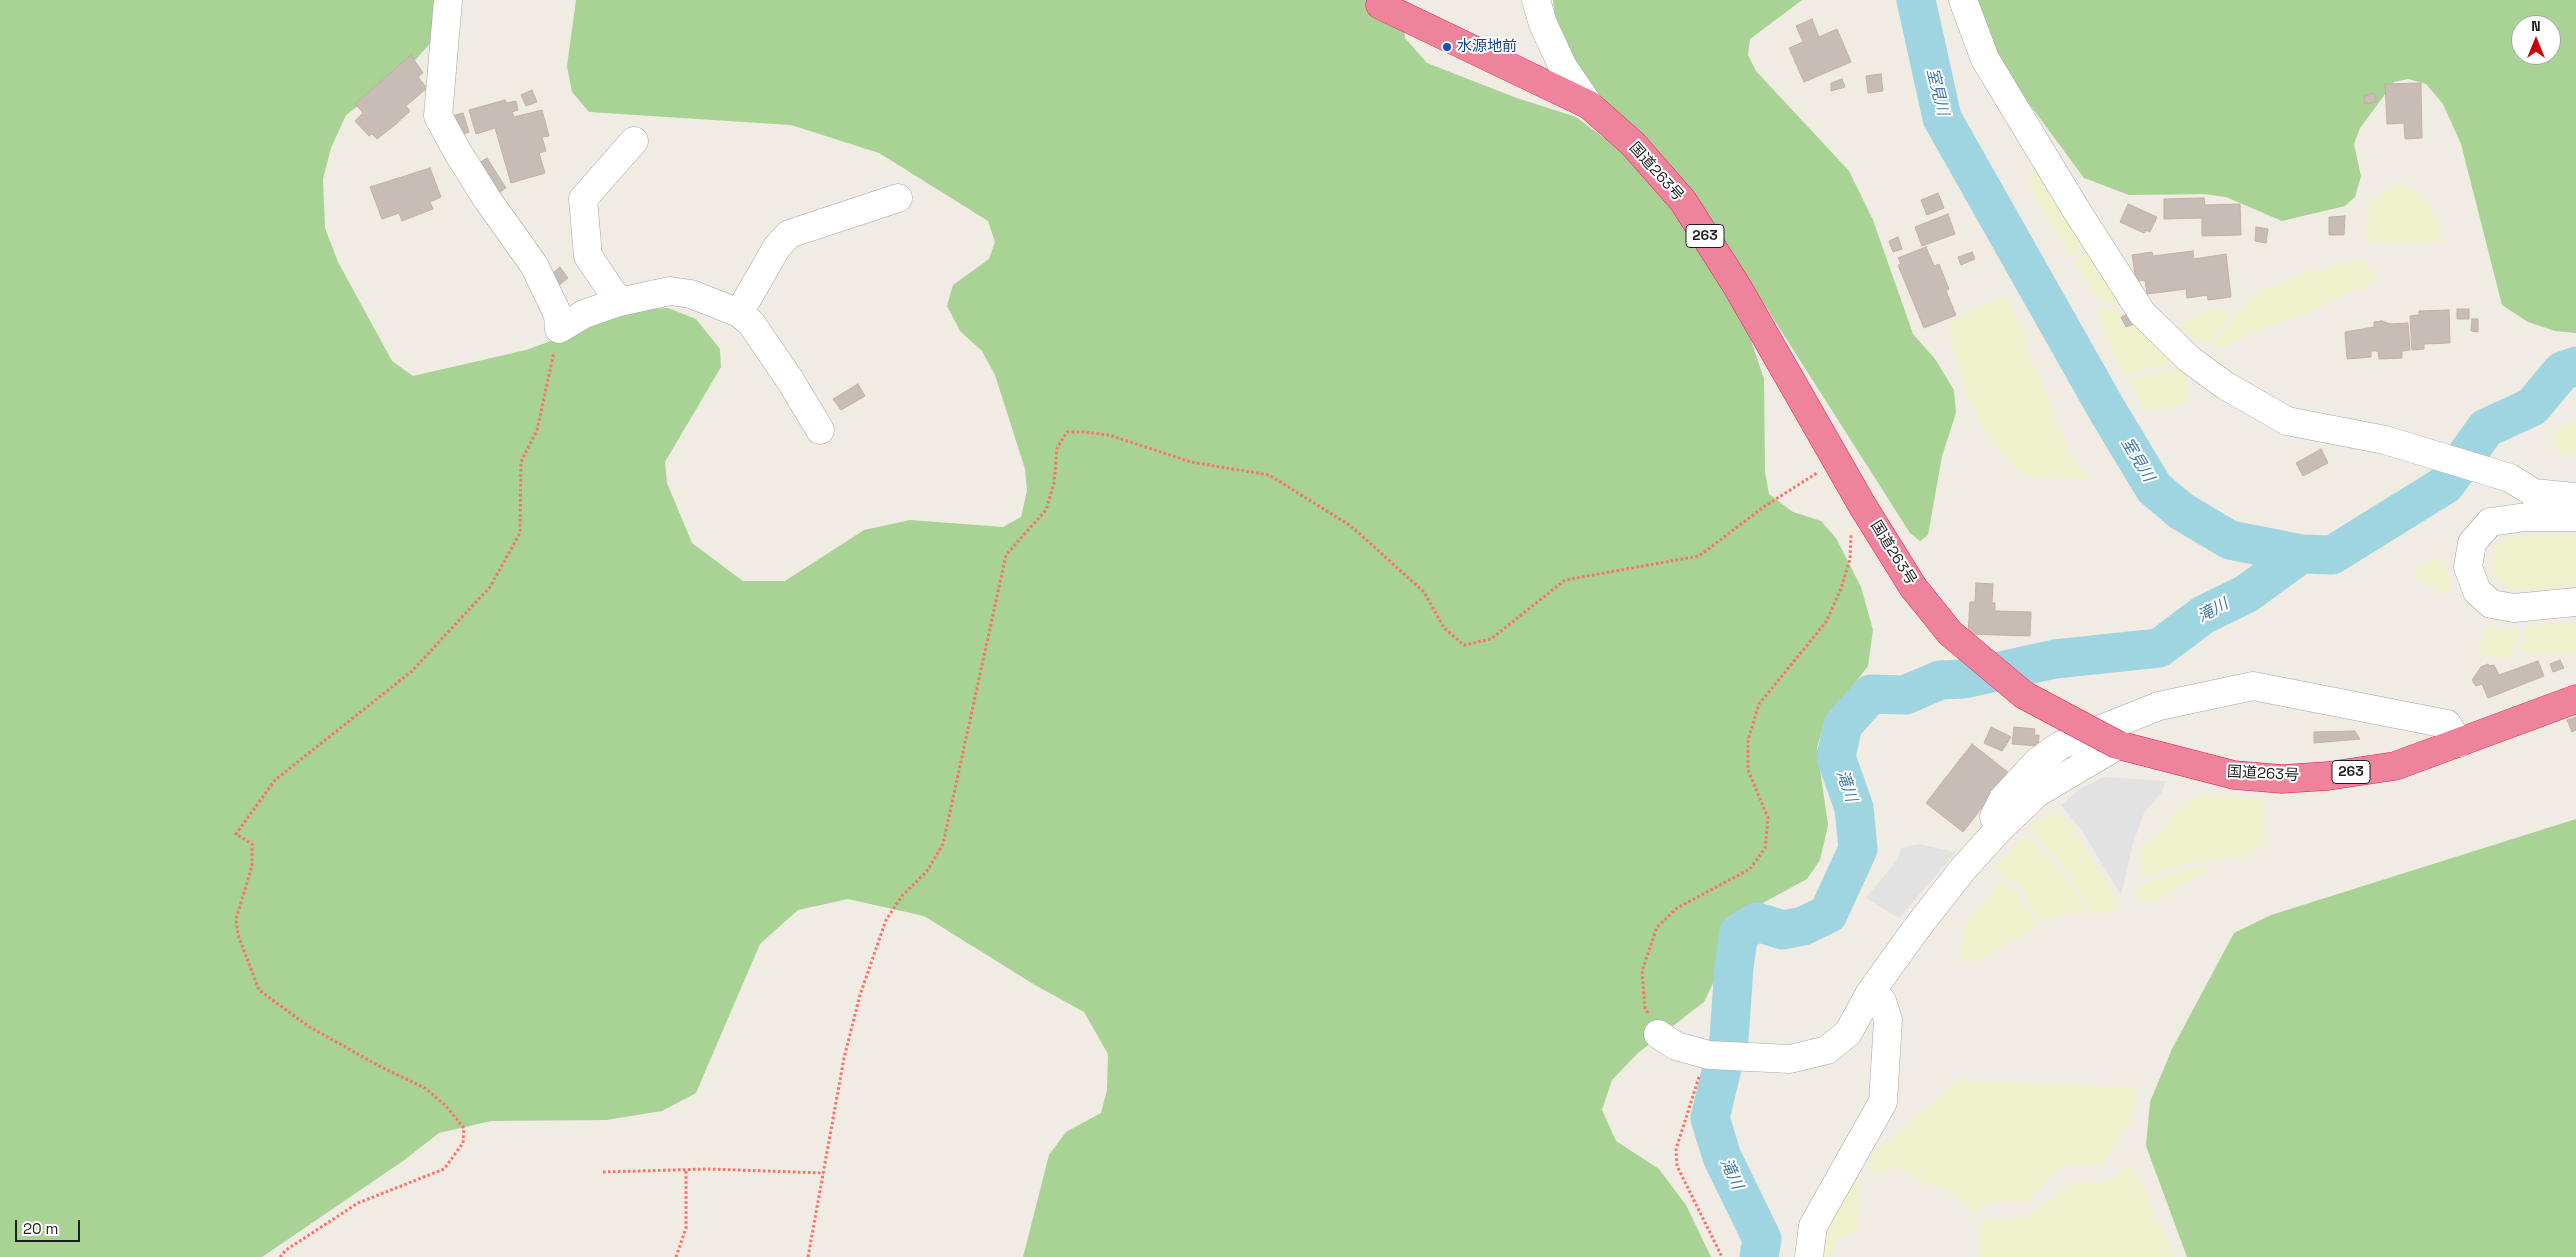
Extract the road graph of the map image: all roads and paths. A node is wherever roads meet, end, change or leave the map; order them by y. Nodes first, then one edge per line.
1 (448, 0) edge
2 (1536, 0) edge
3 (1963, 0) edge
4 (1380, 5) dead end
5 (1589, 104) junction
6 (634, 141) dead end
7 (898, 198) dead end
8 (619, 302) junction
9 (739, 313) junction
10 (559, 330) junction
11 (820, 430) dead end
12 (1837, 460) junction
13 (2510, 478) junction
14 (2576, 479) edge
15 (2576, 497) edge
16 (1862, 505) junction
17 (2576, 517) edge
18 (2576, 602) edge
19 (2576, 699) edge
20 (2459, 744) junction
21 (2118, 745) junction
22 (2000, 828) junction
23 (1870, 993) junction
24 (1658, 1034) joint
25 (1707, 1055) junction
26 (686, 1170) junction
27 (603, 1172) dead end
28 (824, 1172) junction
29 (280, 1257) edge
30 (676, 1257) edge
31 (808, 1257) edge
32 (1722, 1257) edge
33 (1809, 1257) edge

1 - 10 street
2 - 5 street
3 - 13 street
4 - 5 highway, 国道263号 / 263
5 - 12 highway, 国道263号 / 263
6 - 8 street
7 - 9 street
8 - 9 street
8 - 10 street
9 - 11 street
10 - 29 path
12 - 16 highway, 国道263号 / 263
12 - 28 path
13 - 14 street
13 - 15 street
16 - 21 highway, 国道263号 / 263, bridge
16 - 24 path
17 - 18 street
19 - 20 highway, 国道263号 / 263
20 - 21 highway, 国道263号 / 263
20 - 22 street
21 - 22 street
22 - 23 street
23 - 25 street
23 - 33 street
24 - 25 street
25 - 32 path
26 - 27 path
26 - 28 path
26 - 30 path
28 - 31 path

